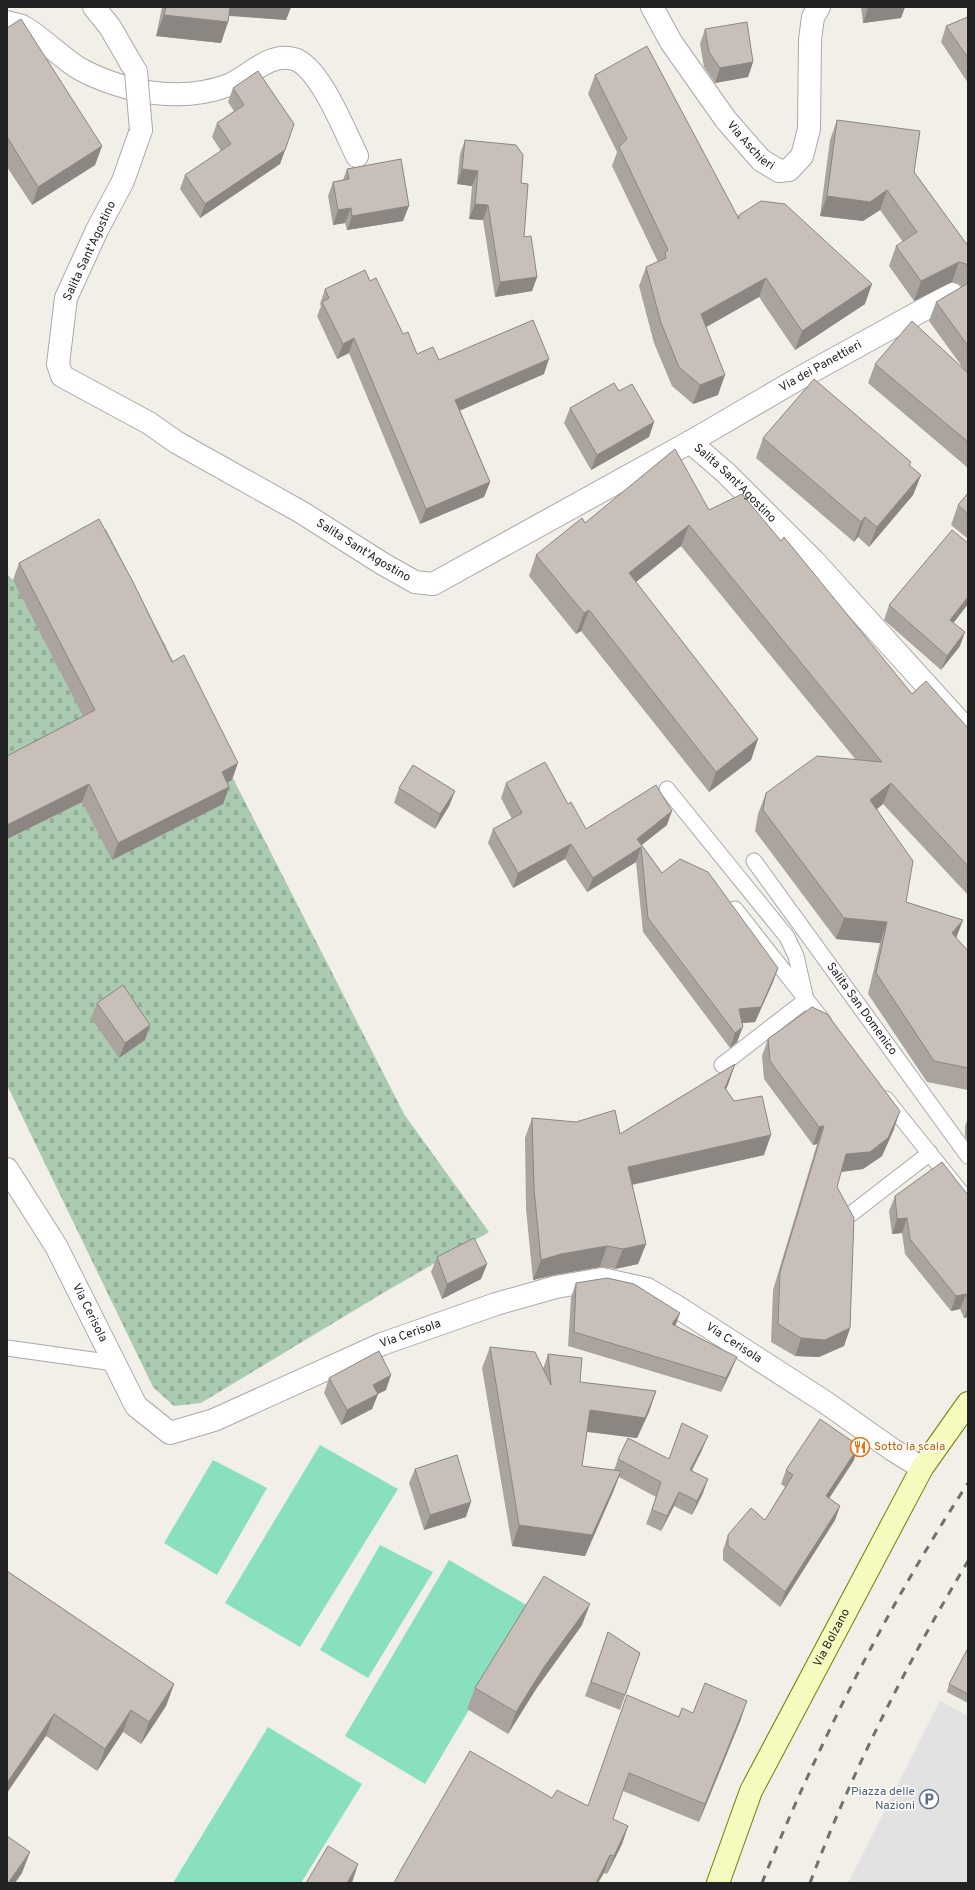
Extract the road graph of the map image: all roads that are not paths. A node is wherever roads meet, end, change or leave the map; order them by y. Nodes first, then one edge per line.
1 (94, 7) edge
2 (652, 7) edge
3 (819, 7) edge
4 (7, 22) edge
5 (357, 156) dead end
6 (952, 294) edge
7 (690, 442) junction
8 (968, 730) edge
9 (667, 789) dead end
10 (754, 861) dead end
11 (728, 901) edge
12 (806, 1000) junction
13 (831, 1031) edge
14 (722, 1065) dead end
15 (876, 1086) edge
16 (930, 1153) junction
17 (968, 1156) edge
18 (7, 1169) edge
19 (968, 1201) edge
20 (851, 1214) edge
21 (7, 1348) edge
22 (114, 1363) junction
23 (968, 1403) edge
24 (922, 1468) junction
25 (718, 1883) edge

1 - 7 street, Salita Sant'Agostino, bridge
2 - 3 street, Via Aschieri
4 - 5 street
6 - 7 street, Via dei Panettieri
7 - 8 street, Salita Sant'Agostino
9 - 12 lane
10 - 17 lane, Salita San Domenico
11 - 12 lane
12 - 13 lane
12 - 14 lane
15 - 16 lane
16 - 19 lane
16 - 20 lane
18 - 22 street, Via Cerisola
21 - 22 lane
22 - 24 street, Via Cerisola
23 - 24 street, Via Bolzano
24 - 25 street, Via Bolzano

